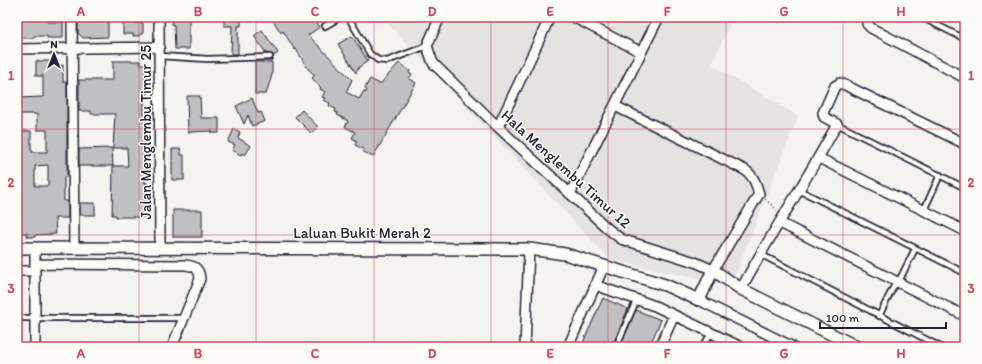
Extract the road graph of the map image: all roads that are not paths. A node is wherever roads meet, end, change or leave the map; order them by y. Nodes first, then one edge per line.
1 (72, 17) edge
2 (159, 17) edge
3 (341, 17) edge
4 (346, 17) edge
5 (440, 17) edge
6 (550, 17) edge
7 (573, 17) edge
8 (659, 17) edge
9 (867, 17) edge
10 (921, 17) edge
11 (325, 26) dead end
12 (965, 39) edge
13 (427, 46) junction
14 (72, 48) junction
15 (17, 49) edge
16 (160, 52) junction
17 (641, 52) junction
18 (270, 57) dead end
19 (965, 78) edge
20 (615, 106) junction
21 (837, 124) junction
22 (498, 127) junction
23 (965, 144) edge
24 (819, 158) junction
25 (940, 175) junction
26 (965, 188) edge
27 (799, 190) junction
28 (570, 194) junction
29 (924, 210) junction
30 (782, 219) junction
31 (965, 231) edge
32 (17, 248) edge
33 (35, 248) junction
34 (74, 248) junction
35 (160, 248) junction
36 (915, 248) junction
37 (529, 249) junction
38 (760, 254) junction
39 (604, 266) junction
40 (35, 268) junction
41 (713, 270) junction
42 (17, 271) edge
43 (965, 273) edge
44 (897, 282) junction
45 (595, 285) junction
46 (741, 289) junction
47 (637, 299) junction
48 (699, 300) junction
49 (674, 315) junction
50 (879, 316) junction
51 (965, 316) edge
52 (17, 318) edge
53 (35, 318) junction
54 (184, 318) junction
55 (711, 333) junction
56 (35, 347) edge
57 (172, 347) edge
58 (525, 347) edge
59 (568, 347) edge
60 (616, 347) edge
61 (660, 347) edge
62 (703, 347) edge
63 (741, 347) edge
64 (793, 347) edge
65 (857, 347) edge
66 (941, 347) edge

1 - 14 street
2 - 16 street, Jalan Menglembu Timur 25
3 - 11 lane
4 - 13 lane
5 - 13 street
6 - 22 street
7 - 17 street
8 - 17 street
9 - 19 street
10 - 12 lane
13 - 22 street, Hala Menglembu Timur 12
14 - 15 street
14 - 16 street
14 - 34 street
16 - 18 lane
16 - 35 street, Jalan Menglembu Timur 25
17 - 20 street
20 - 28 street
20 - 41 street
21 - 23 street
21 - 24 street
21 - 25 lane
22 - 28 street, Hala Menglembu Timur 12
24 - 27 street
24 - 29 street
25 - 26 lane
25 - 29 lane
27 - 30 street
27 - 36 lane
28 - 41 street, Hala Menglembu Timur 12
29 - 31 street
30 - 38 street
30 - 44 street
32 - 33 street, Laluan Bukit Merah 2
33 - 34 street, Laluan Bukit Merah 2
33 - 40 street
34 - 35 street, Laluan Bukit Merah 2
35 - 37 street, Laluan Bukit Merah 2
36 - 43 lane
36 - 44 lane
37 - 39 street, Laluan Bukit Merah 2
37 - 58 street
38 - 46 street
38 - 50 lane
39 - 45 street
39 - 48 street, Laluan Bukit Merah 2
40 - 42 street
40 - 53 street
40 - 54 street
41 - 46 street
41 - 48 street
44 - 50 lane
44 - 51 street
45 - 47 street
45 - 59 street
46 - 65 street
47 - 49 street
47 - 60 lane
48 - 64 street
49 - 55 street
49 - 61 street
50 - 66 lane
52 - 53 lane
53 - 54 lane
53 - 56 street
54 - 57 street
55 - 62 lane
55 - 63 street

